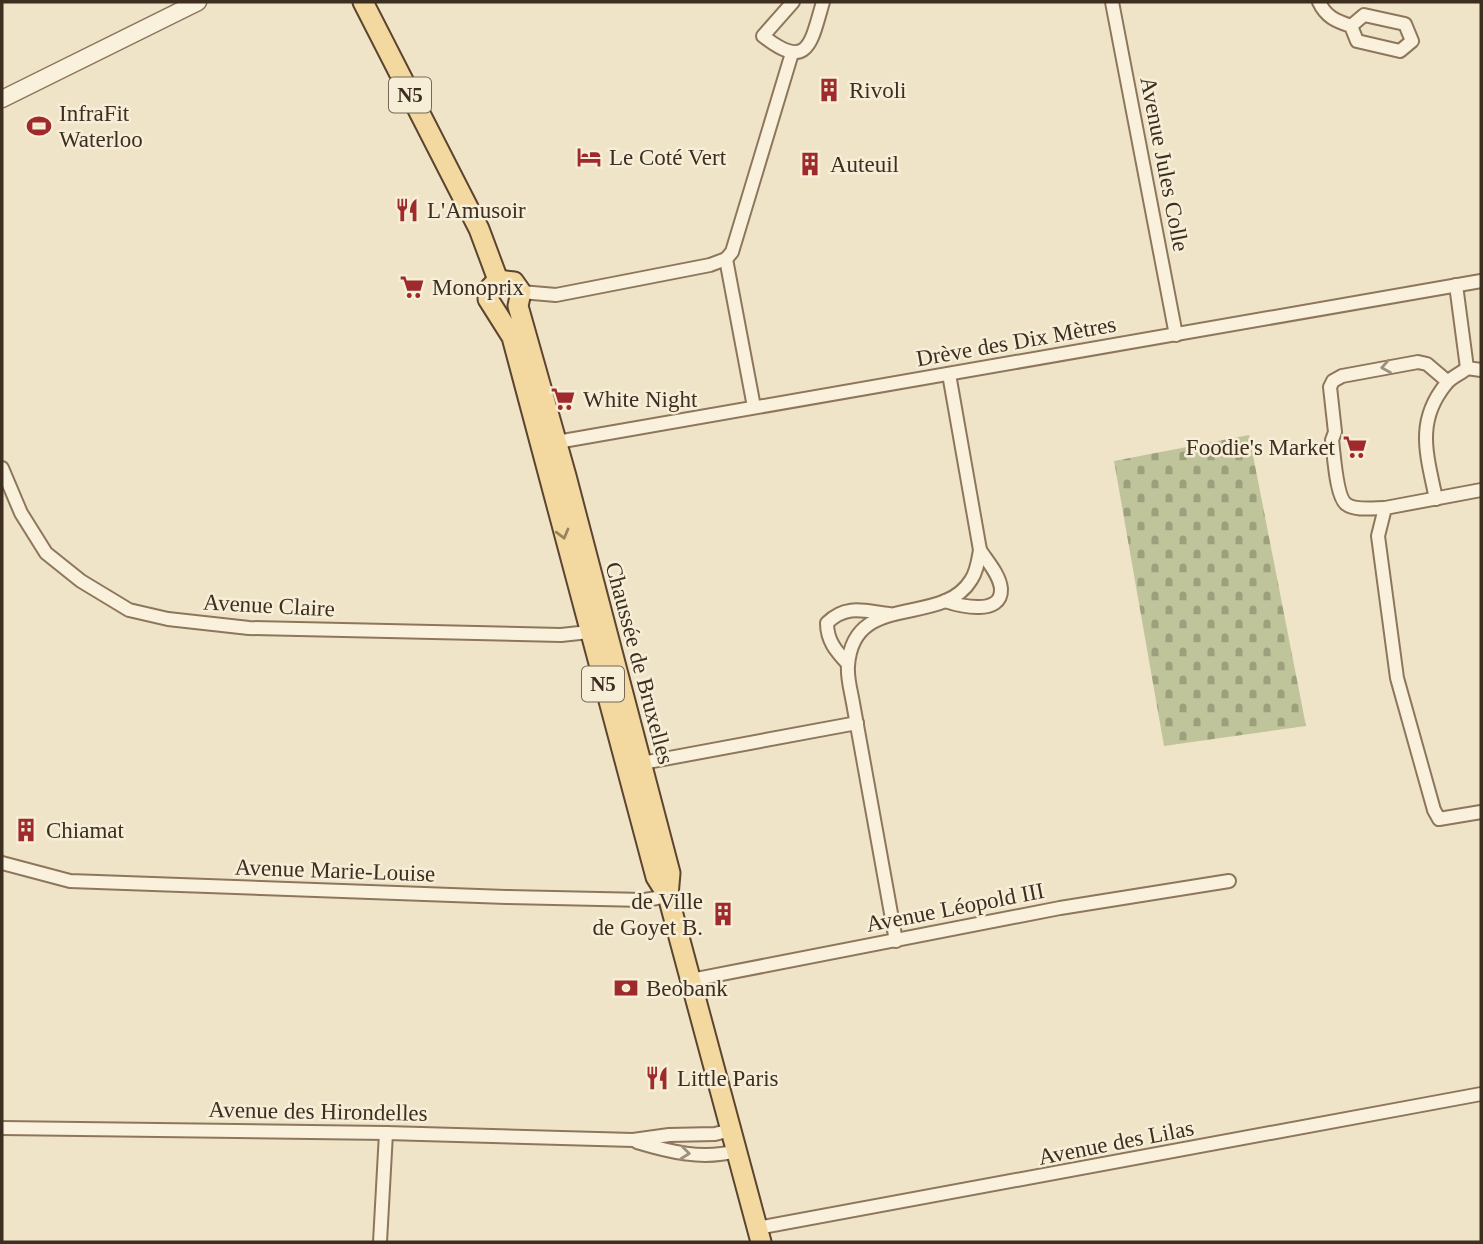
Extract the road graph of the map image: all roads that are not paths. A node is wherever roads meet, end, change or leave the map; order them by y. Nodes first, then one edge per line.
1 (198, 2) edge
2 (363, 2) edge
3 (793, 2) edge
4 (823, 2) edge
5 (1112, 2) edge
6 (1319, 2) edge
7 (1351, 26) dead end
8 (792, 53) junction
9 (2, 99) edge
10 (726, 259) junction
11 (498, 281) junction
12 (1481, 281) edge
13 (1456, 285) junction
14 (519, 299) junction
15 (497, 311) junction
16 (1176, 335) junction
17 (1467, 368) junction
18 (1481, 370) edge
19 (949, 374) junction
20 (1447, 381) junction
21 (527, 392) junction
22 (754, 407) junction
23 (557, 442) junction
24 (2, 468) edge
25 (545, 468) junction
26 (1481, 490) edge
27 (1436, 499) junction
28 (1385, 508) junction
29 (980, 550) junction
30 (945, 601) junction
31 (889, 614) junction
32 (597, 631) junction
33 (848, 664) junction
34 (856, 723) junction
35 (634, 765) junction
36 (1481, 812) edge
37 (2, 863) edge
38 (1229, 881) dead end
39 (668, 896) junction
40 (896, 941) junction
41 (691, 981) junction
42 (1481, 1094) edge
43 (2, 1128) edge
44 (731, 1130) junction
45 (386, 1133) junction
46 (634, 1140) junction
47 (737, 1151) junction
48 (759, 1235) edge
49 (380, 1242) edge

1 - 9 street
2 - 11 main road, Chaussée de Bruxelles / N5
3 - 8 street
4 - 8 street
5 - 16 street, Avenue Jules Colle
6 - 7 street
8 - 10 street
10 - 14 street
10 - 22 street
11 - 14 main road
11 - 15 main road, Chaussée de Bruxelles / N5
12 - 13 street, Drève des Dix Mètres
13 - 16 street, Drève des Dix Mètres
13 - 17 street
14 - 15 main road
14 - 23 main road, Chaussée de Bruxelles / N5
15 - 21 main road, Chaussée de Bruxelles / N5
16 - 19 street, Drève des Dix Mètres
17 - 18 street
17 - 20 street
19 - 22 street, Drève des Dix Mètres
19 - 29 street
20 - 27 street
20 -> 28 street
21 - 23 main road, Chaussée de Bruxelles / N5
21 - 25 main road, Chaussée de Bruxelles / N5
22 - 23 street, Drève des Dix Mètres
23 - 25 main road
23 - 32 main road, Chaussée de Bruxelles / N5
24 - 32 street, Avenue Claire
25 -> 32 main road, Chaussée de Bruxelles / N5
26 - 27 street
27 - 28 street
28 - 36 street
29 - 30 street
29 - 30 street
30 - 31 street
31 - 33 street
31 - 33 street
32 - 35 main road, Chaussée de Bruxelles / N5
33 - 34 street
34 - 35 street
34 - 40 street
35 - 39 main road, Chaussée de Bruxelles / N5
37 - 39 street, Avenue Marie-Louise
38 - 40 street, Avenue Léopold III
39 - 41 main road, Chaussée de Bruxelles / N5
40 - 41 street, Avenue Léopold III
41 - 44 main road, Chaussée de Bruxelles / N5
42 - 48 street, Avenue des Lilas
43 - 45 street, Avenue des Hirondelles
44 - 46 street, Avenue des Hirondelles
44 - 47 main road, Chaussée de Bruxelles / N5
45 - 46 street, Avenue des Hirondelles
45 - 49 street
46 -> 47 street, Avenue des Hirondelles
47 - 48 main road, Chaussée de Bruxelles / N5

